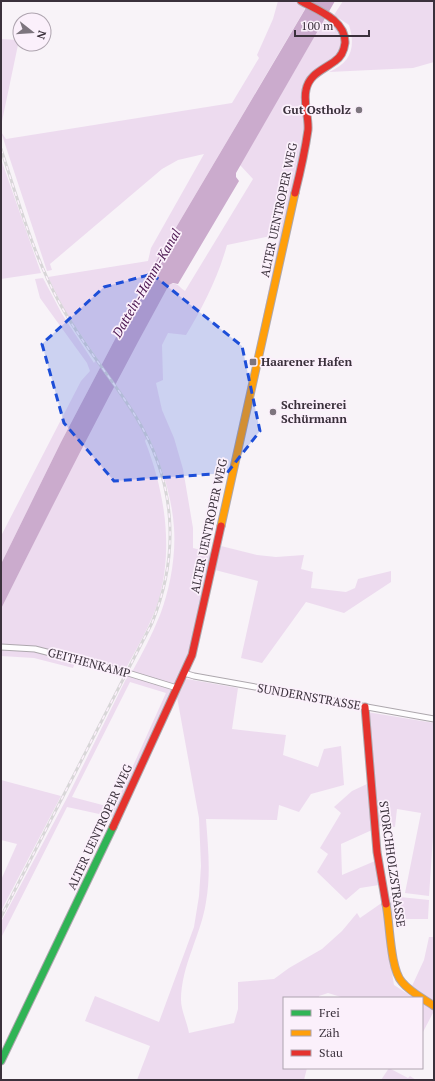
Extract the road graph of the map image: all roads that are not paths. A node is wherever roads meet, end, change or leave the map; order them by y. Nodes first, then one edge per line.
1 (301, 1) edge
2 (1, 647) edge
3 (184, 673) junction
4 (176, 688) junction
5 (365, 708) junction
6 (434, 719) edge
7 (421, 997) edge
8 (423, 999) edge
9 (434, 1006) edge
10 (1, 1061) edge

1 - 3 street, ALTER UENTROPER WEG
2 - 4 street, GEITHENKAMP
3 - 4 street, ALTER UENTROPER WEG
3 - 5 street, SUNDERNSTRASSE
4 - 10 street, ALTER UENTROPER WEG
5 - 6 street, SUNDERNSTRASSE
5 - 7 street, STORCHHOLZSTRASSE
8 - 9 street, STORCHHOLZSTRASSE

